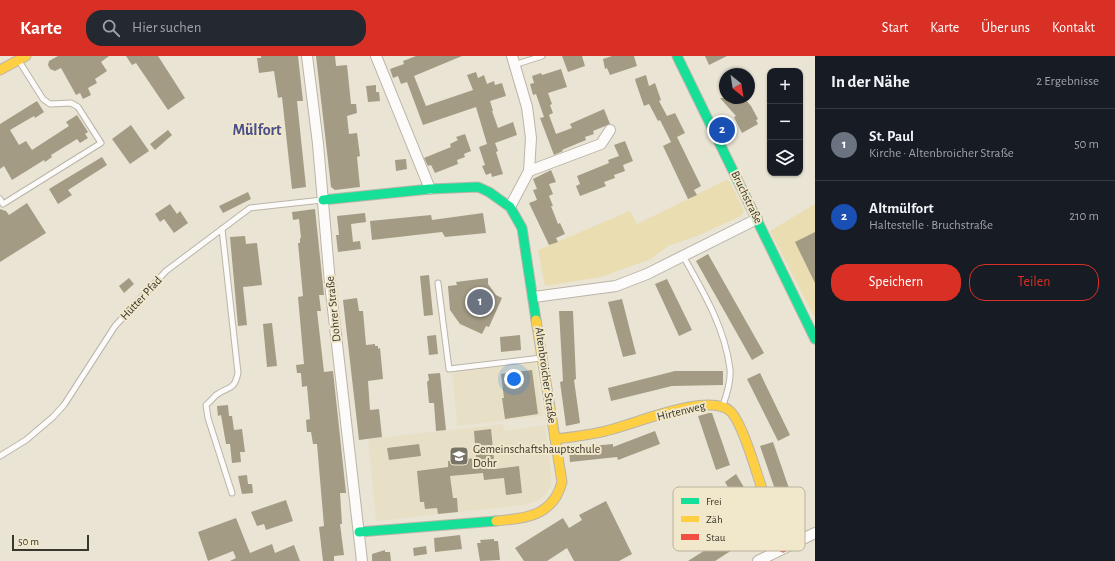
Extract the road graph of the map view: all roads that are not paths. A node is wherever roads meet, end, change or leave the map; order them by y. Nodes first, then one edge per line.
1 (307, 56) edge
2 (376, 56) edge
3 (542, 56) edge
4 (677, 56) edge
5 (22, 58) edge
6 (513, 61) edge
7 (0, 70) edge
8 (610, 130) dead end
9 (530, 171) junction
10 (430, 189) junction
11 (0, 199) edge
12 (323, 200) junction
13 (510, 207) junction
14 (757, 219) junction
15 (222, 229) junction
16 (682, 255) junction
17 (438, 284) dead end
18 (534, 297) junction
19 (815, 339) edge
20 (543, 358) junction
21 (723, 406) junction
22 (555, 439) junction
23 (0, 456) edge
24 (761, 487) edge
25 (232, 493) dead end
26 (359, 532) junction
27 (815, 532) edge
28 (805, 537) edge
29 (777, 551) edge
30 (362, 561) edge
31 (758, 561) edge

1 - 12 street, Dohrer Straße
2 - 10 street
3 - 6 lane
4 - 14 street, Bruchstraße
5 - 7 street
5 - 11 lane
6 - 9 street
8 - 9 street
9 - 13 street
10 - 12 street, Altenbroicher Straße
10 - 13 street, Altenbroicher Straße
12 - 15 lane, Hütter Pfad
12 - 26 street, Dohrer Straße
13 - 18 street, Altenbroicher Straße
14 - 16 street
14 - 19 street, Bruchstraße
15 - 23 lane, Hütter Pfad
15 - 25 lane
16 - 18 street
16 - 21 lane
17 - 20 lane
18 - 20 street, Altenbroicher Straße
20 - 22 street, Altenbroicher Straße
21 - 22 street, Hirtenweg
21 - 24 street, Hirtenweg
22 - 26 street, Altenbroicher Straße
26 - 30 street, Dohrer Straße
27 - 28 street
29 - 31 street

